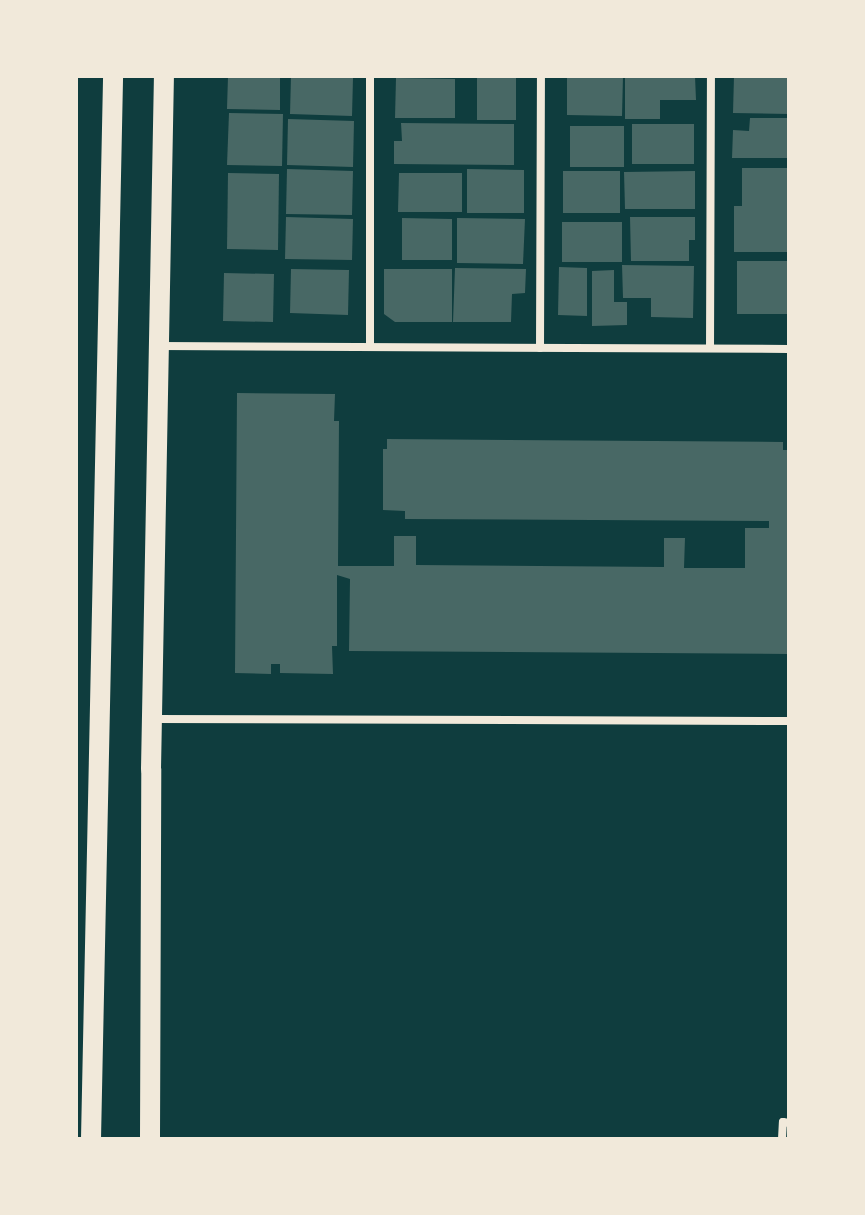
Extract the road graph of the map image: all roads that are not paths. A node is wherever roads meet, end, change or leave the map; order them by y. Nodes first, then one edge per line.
1 (113, 76) edge
2 (164, 76) edge
3 (370, 76) edge
4 (541, 76) edge
5 (711, 76) edge
6 (159, 346) junction
7 (370, 347) junction
8 (540, 348) junction
9 (710, 348) junction
10 (789, 349) edge
11 (153, 719) junction
12 (789, 721) edge
13 (789, 1123) edge
14 (91, 1139) edge
15 (150, 1139) edge
16 (782, 1139) edge

1 - 14 main road
2 - 6 main road
3 - 7 street
4 - 8 street
5 - 9 street
6 - 7 street
6 - 11 main road
7 - 8 street
8 - 9 street
9 - 10 street
11 - 12 street
11 - 15 main road
13 - 16 street

